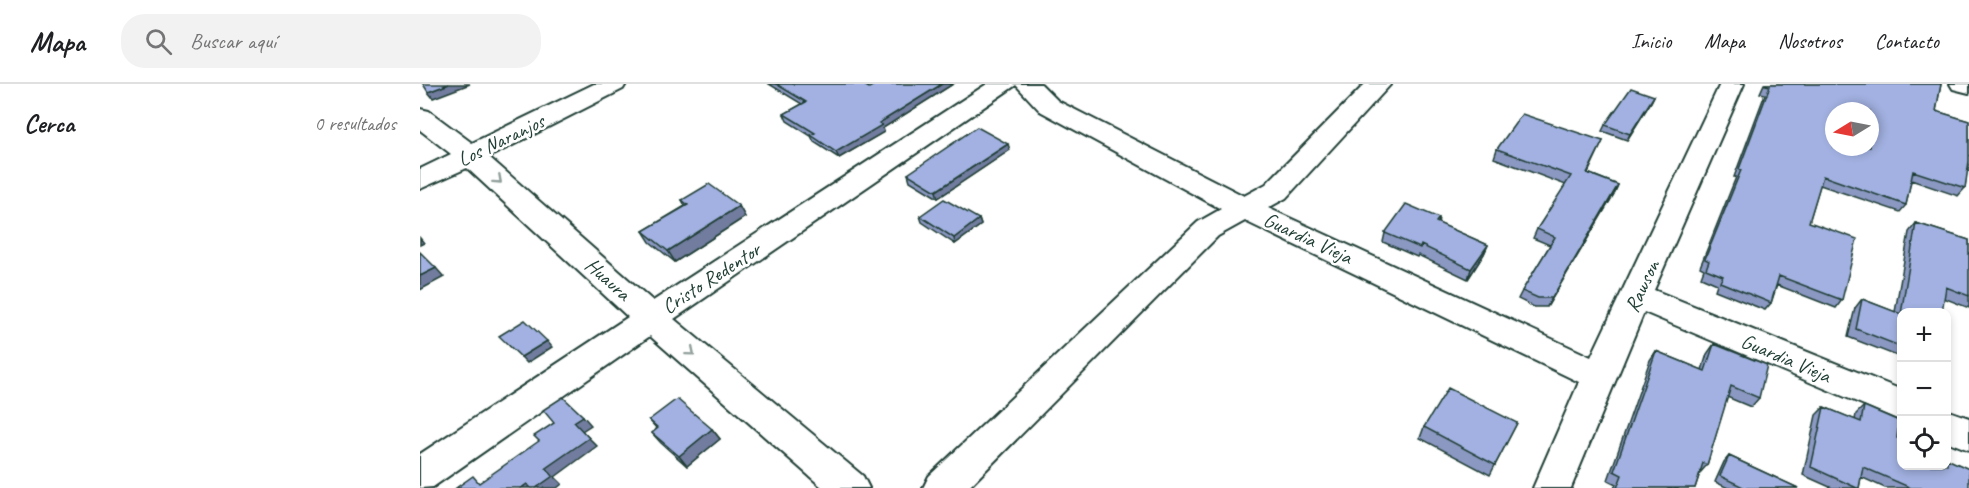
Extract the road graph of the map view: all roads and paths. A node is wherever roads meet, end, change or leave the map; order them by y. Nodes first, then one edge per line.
1 (614, 84) edge
2 (1004, 84) edge
3 (1027, 84) edge
4 (1379, 84) edge
5 (1732, 84) edge
6 (1962, 84) edge
7 (1969, 86) edge
8 (420, 117) edge
9 (470, 155) junction
10 (420, 180) edge
11 (1243, 208) junction
12 (1638, 296) junction
13 (651, 318) junction
14 (1599, 376) junction
15 (1897, 404) edge
16 (1951, 427) edge
17 (1969, 434) edge
18 (420, 475) edge
19 (850, 488) edge
20 (942, 488) edge
21 (1552, 488) edge

1 - 9 street, Los Naranjos
2 - 13 street, Cristo Redentor
3 - 11 street, Guardia Vieja
4 - 11 street
5 - 12 street, Rawson
6 - 7 street
8 - 9 street, Huaura
9 - 10 street, Los Naranjos
9 -> 13 street, Huaura
11 - 14 street, Guardia Vieja
11 - 20 street
12 - 14 street, Rawson
12 - 15 street, Guardia Vieja
13 - 18 street, Cristo Redentor
13 -> 19 street, Huaura
14 - 21 street, Rawson
16 - 17 street

